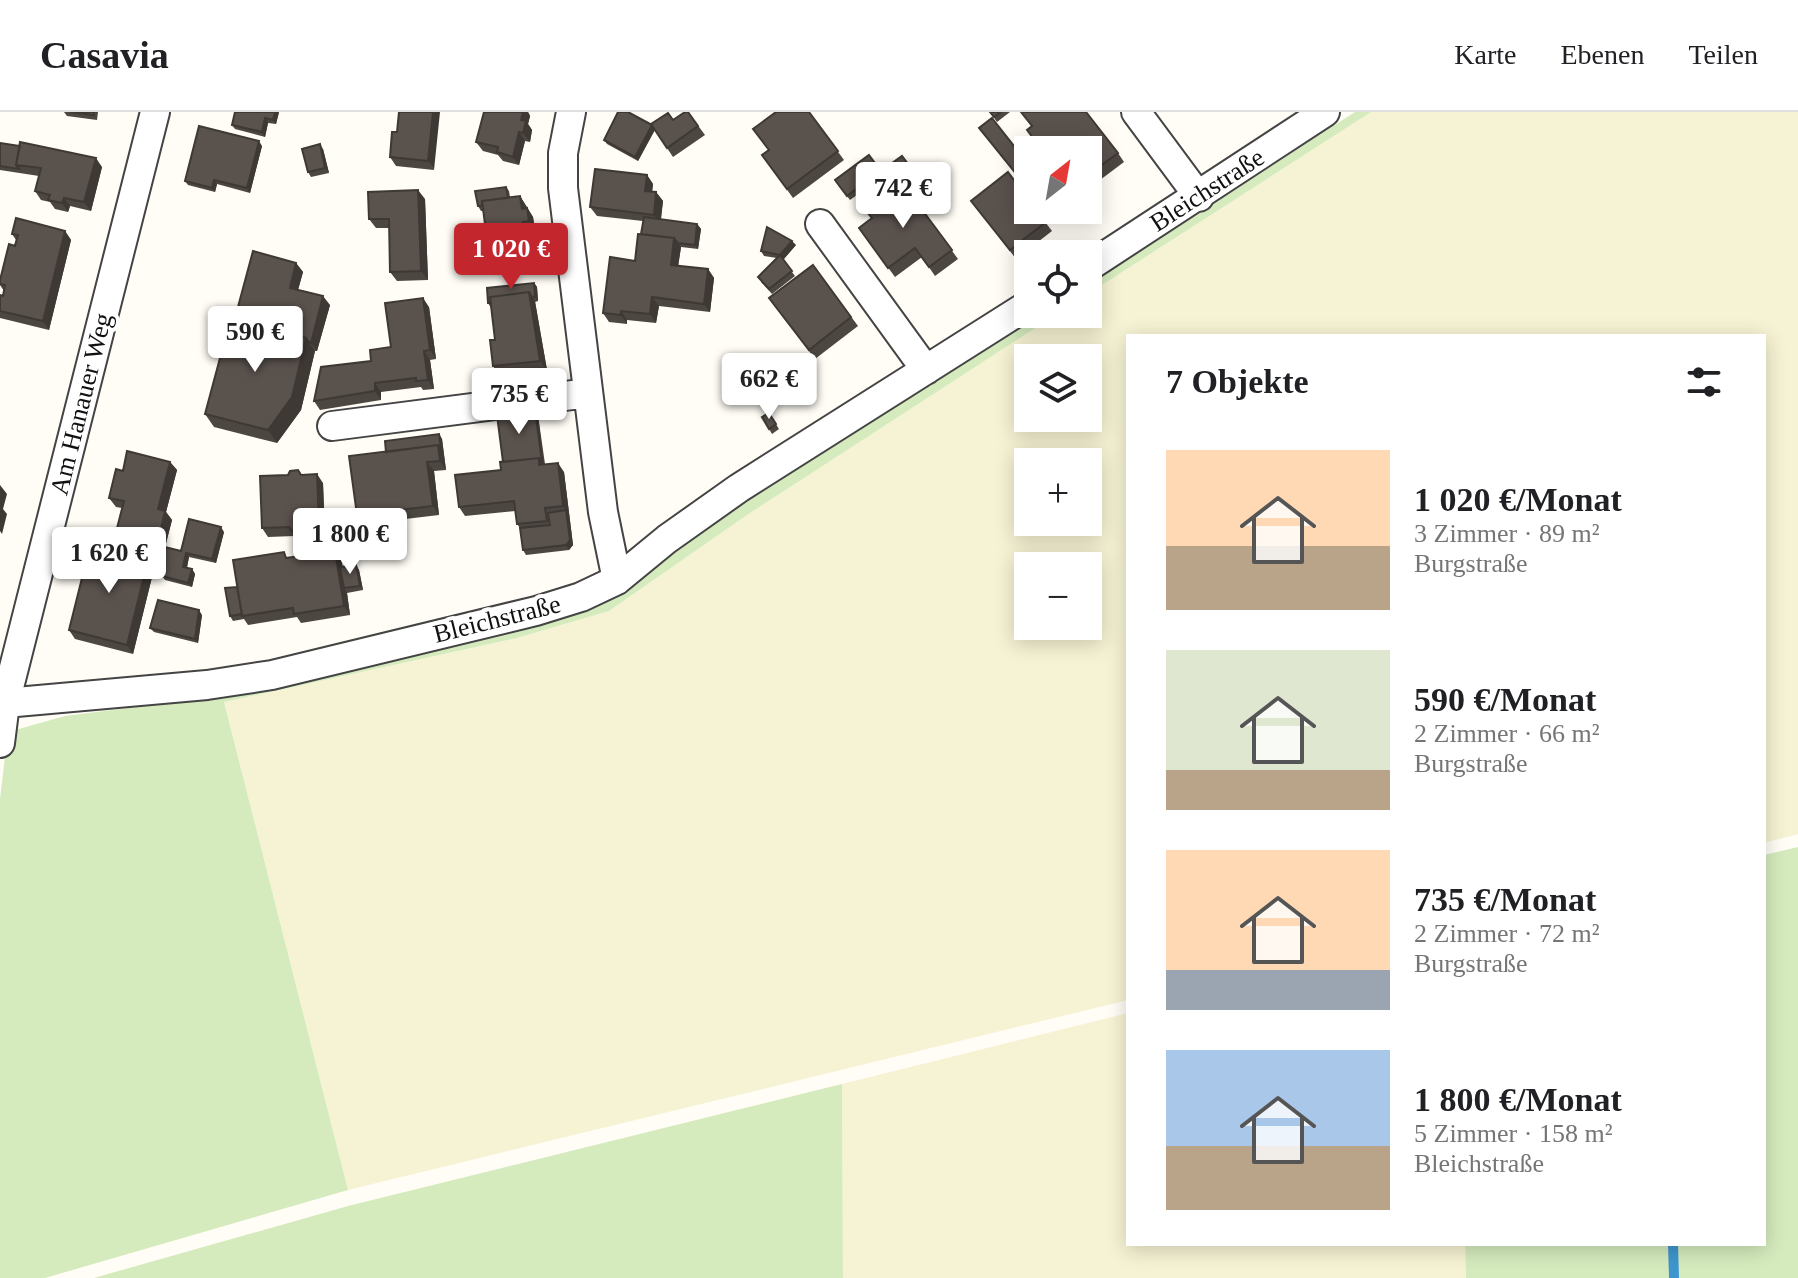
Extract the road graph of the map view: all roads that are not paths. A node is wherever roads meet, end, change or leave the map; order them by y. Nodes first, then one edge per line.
1 (155, 112) edge
2 (571, 112) edge
3 (1136, 112) edge
4 (1325, 112) edge
5 (1199, 197) junction
6 (820, 224) dead end
7 (1102, 258) edge
8 (1014, 314) edge
9 (926, 370) junction
10 (588, 393) junction
11 (332, 426) dead end
12 (617, 580) junction
13 (5, 703) junction
14 (0, 743) edge

1 - 13 street, Am Hanauer Weg
2 - 10 street
3 - 5 street
4 - 5 street, Bleichstraße
5 - 7 street, Bleichstraße
6 - 9 street
8 - 9 street, Bleichstraße
9 - 12 street, Bleichstraße
10 - 11 street
10 - 12 street
12 - 13 street, Bleichstraße
13 - 14 street, Am Hanauer Weg

